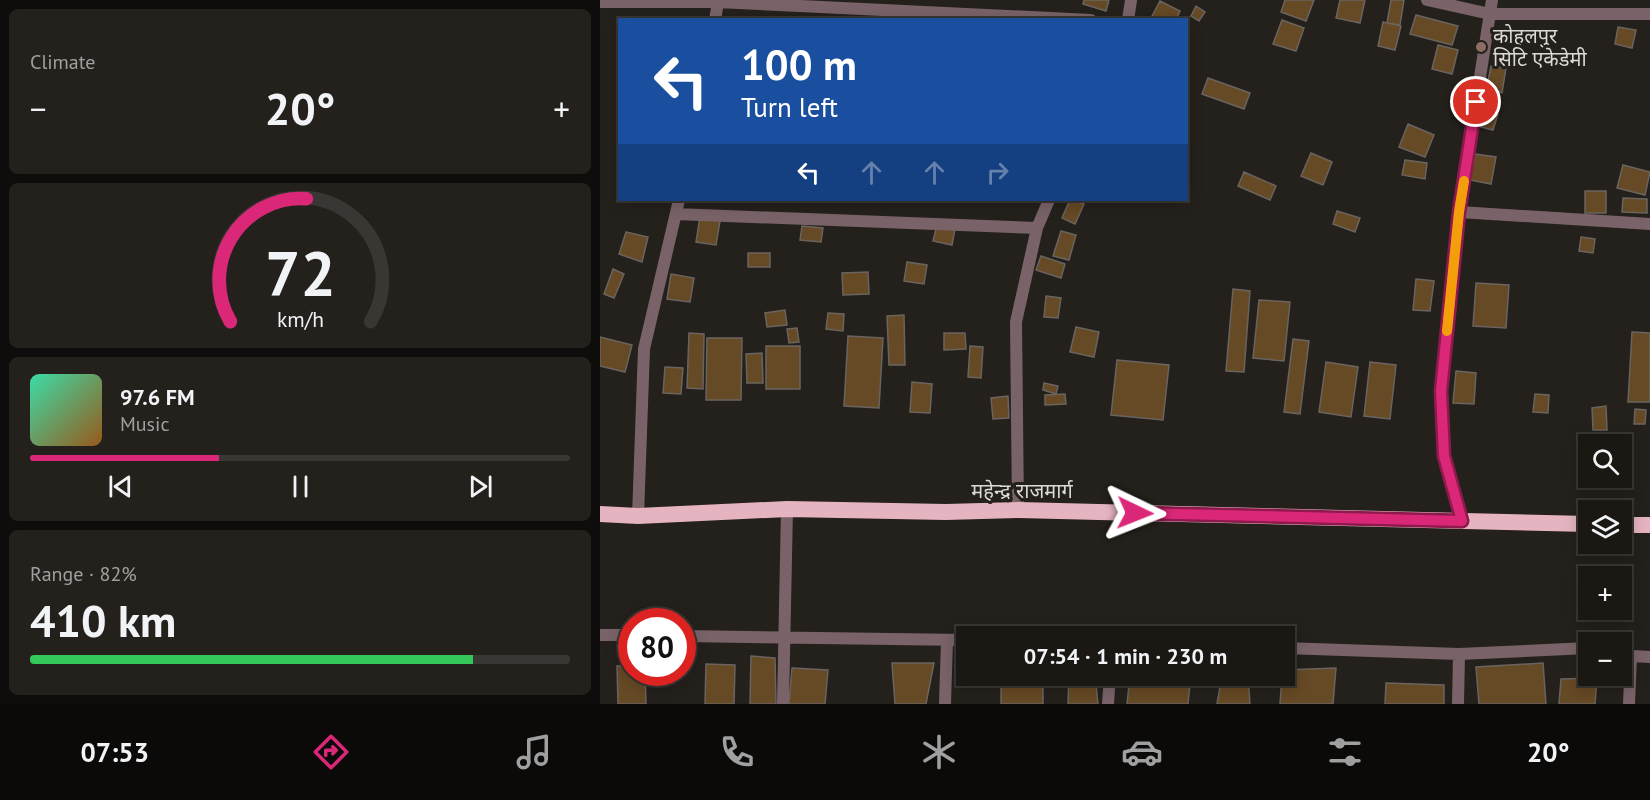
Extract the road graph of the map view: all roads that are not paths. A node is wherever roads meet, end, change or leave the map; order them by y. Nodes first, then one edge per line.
1 (1131, 0) edge
2 (1428, 0) edge
3 (1492, 0) edge
4 (600, 2) edge
5 (718, 2) junction
6 (1490, 14) junction
7 (1650, 14) edge
8 (715, 18) edge
9 (1050, 18) edge
10 (1128, 18) edge
11 (679, 201) edge
12 (1049, 201) edge
13 (1459, 212) junction
14 (676, 214) junction
15 (1650, 224) edge
16 (1037, 228) junction
17 (787, 508) junction
18 (1018, 510) junction
19 (600, 514) edge
20 (638, 516) junction
21 (1462, 521) junction
22 (1578, 524) edge
23 (1632, 525) edge
24 (1650, 525) edge
25 (600, 635) edge
26 (618, 635) edge
27 (696, 636) edge
28 (785, 637) junction
29 (947, 640) junction
30 (956, 640) edge
31 (1295, 648) edge
32 (1578, 648) edge
33 (1459, 654) junction
34 (1632, 656) edge
35 (1650, 657) edge
36 (1109, 686) edge
37 (1628, 686) edge
38 (783, 704) edge
39 (945, 704) edge
40 (1108, 704) edge
41 (1458, 704) edge
42 (1629, 704) edge

1 - 10 street
2 - 6 street
3 - 6 street
4 - 5 street
5 - 8 street
5 - 9 street
6 - 7 street
6 - 13 street
11 - 14 street
12 - 16 street
13 - 15 street
13 - 21 street
14 - 16 street
14 - 20 street
16 - 18 street
17 - 18 highway, महेन्द्र राजमार्ग
17 - 20 highway, महेन्द्र राजमार्ग
17 - 28 street
18 - 21 highway, महेन्द्र राजमार्ग
19 - 20 highway, महेन्द्र राजमार्ग
21 - 22 highway, महेन्द्र राजमार्ग
23 - 24 highway
25 - 26 street
27 - 28 street
28 - 29 street
28 - 38 street
29 - 30 street
29 - 39 street
31 - 33 street
32 - 33 street
33 - 41 street
34 - 35 street
36 - 40 street
37 - 42 street

